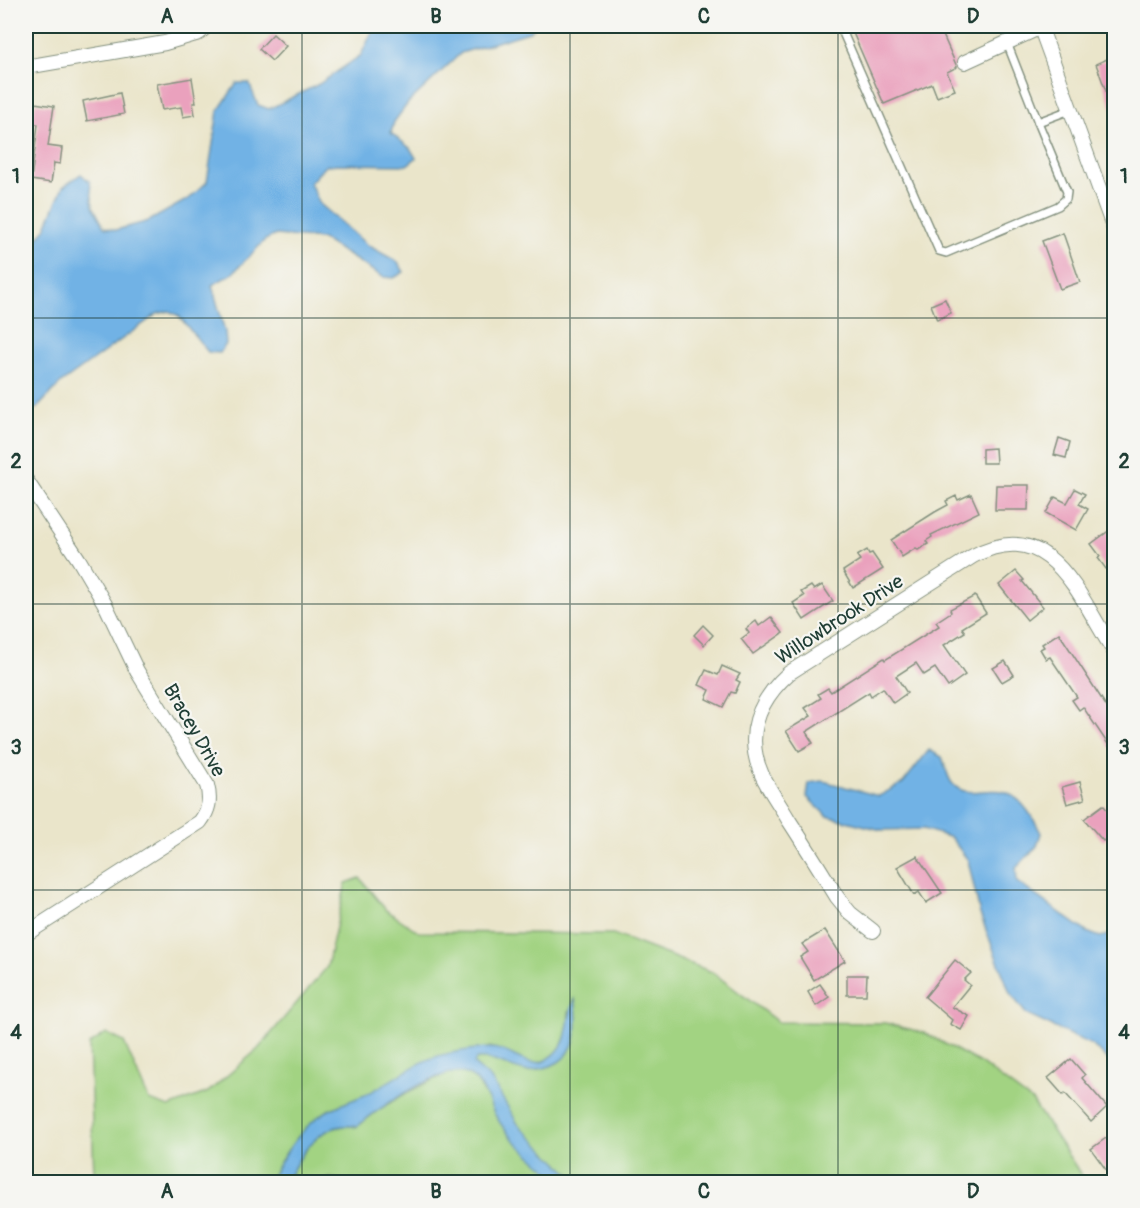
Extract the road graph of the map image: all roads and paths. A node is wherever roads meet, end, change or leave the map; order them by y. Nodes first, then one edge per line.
1 (207, 26) edge
2 (840, 26) edge
3 (1041, 26) edge
4 (1007, 43) junction
5 (965, 62) dead end
6 (26, 67) edge
7 (1070, 110) junction
8 (1038, 122) junction
9 (1114, 229) edge
10 (26, 480) edge
11 (31, 499) edge
12 (1114, 651) edge
13 (873, 931) dead end
14 (26, 934) edge

1 - 6 street
2 - 8 lane
3 - 4 street
3 - 7 street
4 - 5 street
4 - 8 lane
7 - 8 lane
7 - 9 street
10 - 11 street, Bracey Drive
11 - 14 street, Bracey Drive
12 - 13 street, Willowbrook Drive

